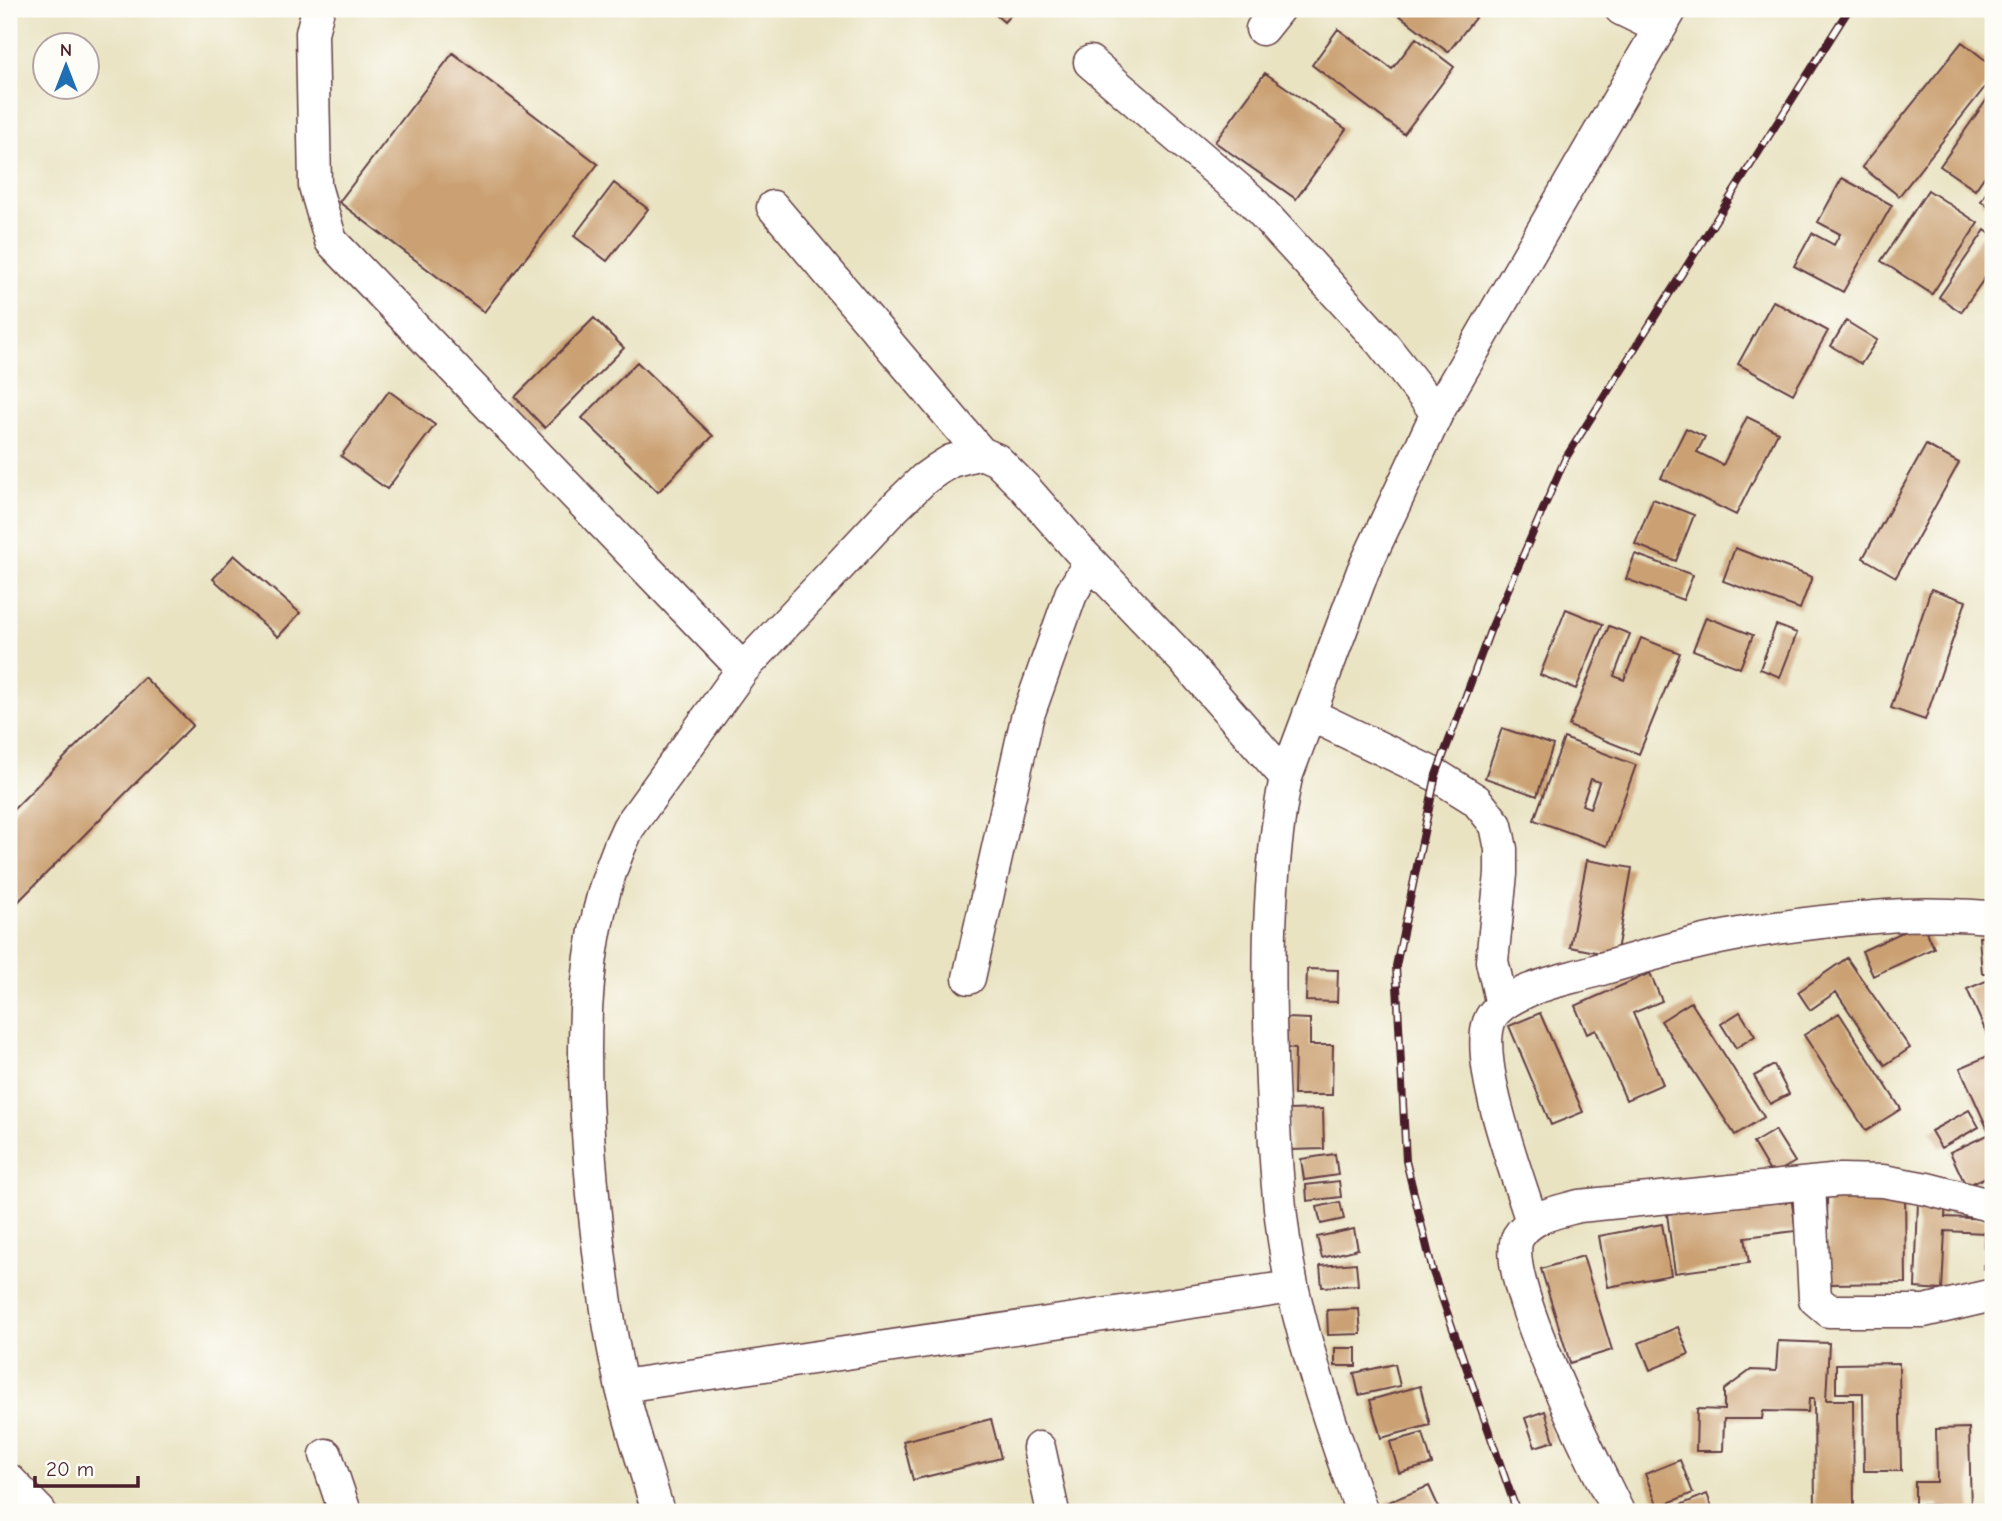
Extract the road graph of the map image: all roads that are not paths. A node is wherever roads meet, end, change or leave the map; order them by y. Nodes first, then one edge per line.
1 (318, 9) edge
2 (1621, 9) edge
3 (1666, 18) edge
4 (1090, 62) dead end
5 (773, 207) dead end
6 (1437, 413) junction
7 (981, 453) junction
8 (1090, 562) junction
9 (743, 669) junction
10 (1309, 714) junction
11 (1286, 777) junction
12 (1993, 917) edge
13 (969, 978) dead end
14 (1502, 1005) junction
15 (1809, 1184) junction
16 (1993, 1206) edge
17 (1532, 1222) junction
18 (1292, 1287) junction
19 (1993, 1295) edge
20 (622, 1386) junction
21 (1039, 1448) dead end
22 (326, 1455) dead end
23 (9, 1480) edge
24 (40, 1512) edge
25 (345, 1512) edge
26 (658, 1512) edge
27 (1053, 1512) edge
28 (1363, 1512) edge
29 (1618, 1512) edge

1 - 9 street
2 - 3 street
3 - 6 street
4 - 6 street
5 - 7 street
6 - 10 street
7 - 8 street
7 - 9 street
8 - 11 street
8 - 13 street
9 - 20 street
10 - 11 street
10 - 14 street
11 - 18 street
12 - 14 street
14 - 17 street
15 - 16 street
15 - 17 street
15 - 19 street
17 - 29 street
18 - 20 street
18 - 28 street
20 - 26 street
21 - 27 street
22 - 25 street
23 - 24 street

